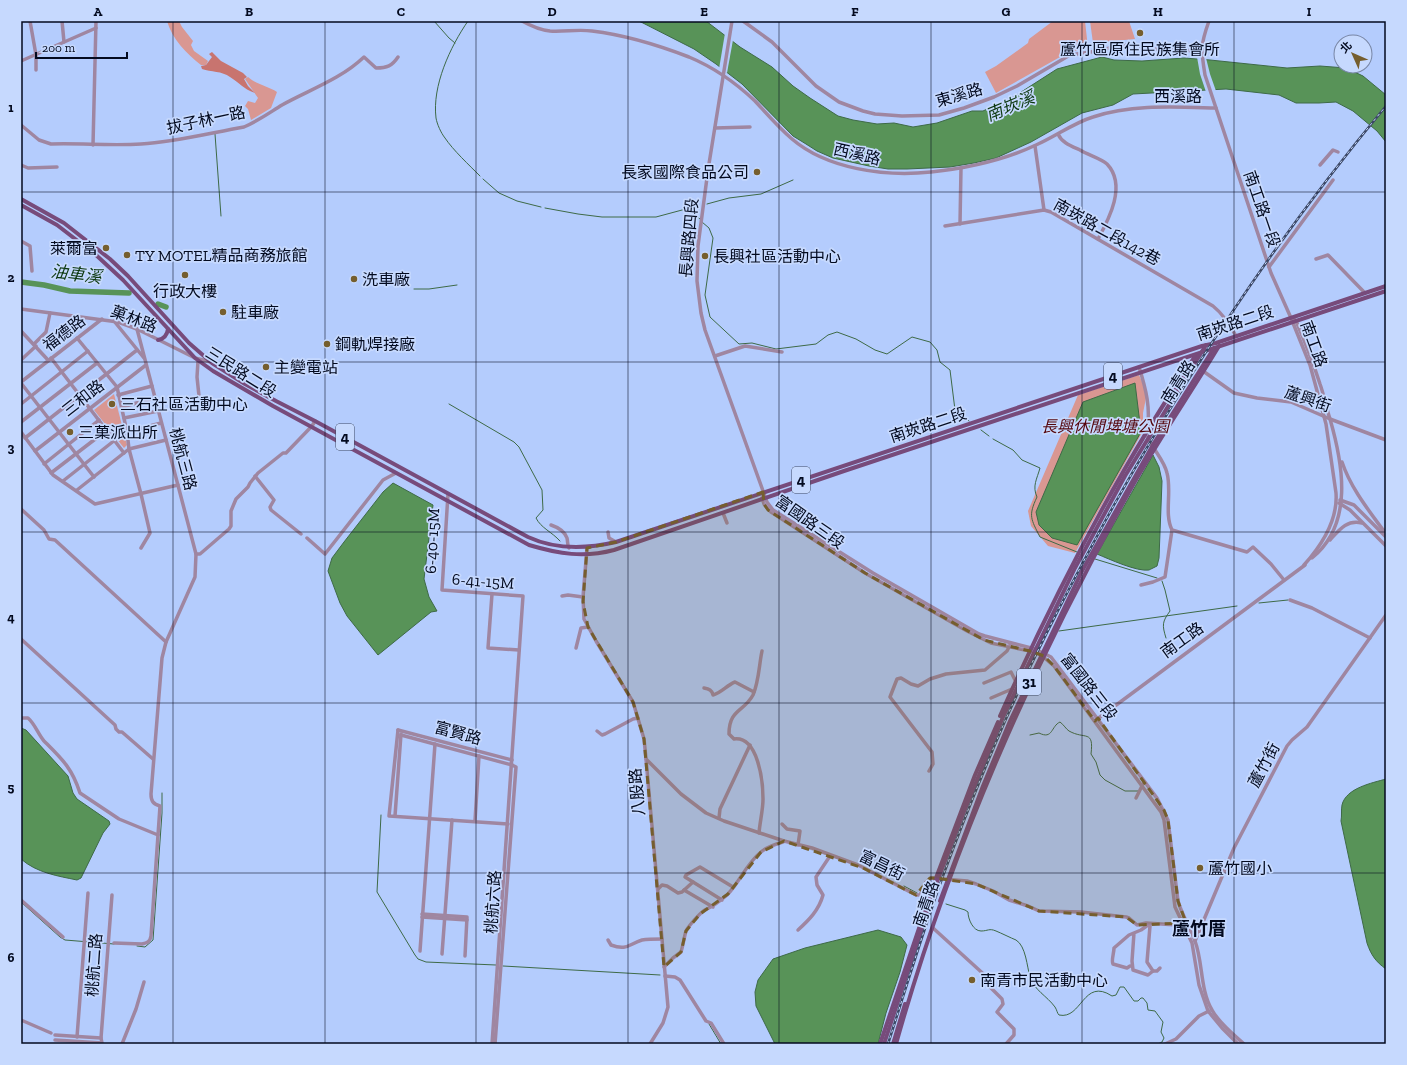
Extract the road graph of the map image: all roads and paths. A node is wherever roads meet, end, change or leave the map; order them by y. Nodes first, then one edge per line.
1 (30, 21) edge
2 (62, 21) edge
3 (96, 21) edge
4 (522, 21) edge
5 (732, 21) edge
6 (743, 21) edge
7 (1209, 21) edge
8 (96, 28) junction
9 (64, 42) junction
10 (1201, 53) junction
11 (36, 55) junction
12 (398, 57) dead end
13 (21, 61) edge
14 (36, 70) dead end
15 (723, 76) junction
16 (1216, 107) junction
17 (21, 126) edge
18 (750, 127) dead end
19 (715, 128) junction
20 (1058, 134) junction
21 (93, 145) junction
22 (1035, 146) junction
23 (1338, 152) dead end
24 (1320, 164) dead end
25 (21, 165) edge
26 (57, 167) dead end
27 (961, 168) junction
28 (1333, 180) dead end
29 (21, 199) edge
30 (21, 205) edge
31 (1044, 210) junction
32 (58, 219) junction
33 (50, 221) junction
34 (960, 224) junction
35 (944, 226) dead end
36 (1098, 239) junction
37 (21, 241) edge
38 (1316, 259) dead end
39 (1269, 267) junction
40 (32, 271) dead end
41 (1386, 286) edge
42 (1386, 291) edge
43 (1365, 293) junction
44 (21, 309) edge
45 (50, 313) junction
46 (102, 319) junction
47 (1294, 320) junction
48 (113, 321) junction
49 (137, 329) junction
50 (168, 329) junction
51 (21, 331) edge
52 (25, 334) junction
53 (1236, 336) junction
54 (21, 337) edge
55 (77, 338) junction
56 (158, 340) junction
57 (35, 345) junction
58 (1204, 346) junction
59 (1216, 346) junction
60 (137, 350) junction
61 (88, 351) junction
62 (782, 352) dead end
63 (1202, 352) junction
64 (1196, 354) junction
65 (715, 356) junction
66 (49, 359) junction
67 (145, 359) junction
68 (196, 359) junction
69 (21, 360) edge
70 (212, 362) junction
71 (97, 363) junction
72 (146, 365) junction
73 (1139, 367) junction
74 (1203, 371) junction
75 (62, 372) junction
76 (1140, 372) junction
77 (106, 374) junction
78 (21, 382) edge
79 (70, 384) junction
80 (152, 386) junction
81 (117, 387) junction
82 (118, 395) junction
83 (31, 396) junction
84 (80, 396) junction
85 (199, 396) dead end
86 (155, 398) junction
87 (21, 404) edge
88 (40, 407) junction
89 (122, 407) junction
90 (90, 408) junction
91 (158, 410) junction
92 (1324, 416) junction
93 (124, 418) junction
94 (50, 419) junction
95 (1330, 419) junction
96 (99, 420) junction
97 (315, 421) junction
98 (21, 422) edge
99 (162, 423) junction
100 (312, 426) junction
101 (107, 430) junction
102 (21, 432) edge
103 (60, 432) junction
104 (127, 432) junction
105 (1147, 432) junction
106 (25, 438) junction
107 (1149, 438) junction
108 (115, 440) junction
109 (166, 440) junction
110 (1386, 440) edge
111 (69, 444) junction
112 (1153, 448) junction
113 (129, 449) junction
114 (35, 451) junction
115 (1338, 451) junction
116 (124, 453) junction
117 (77, 454) junction
118 (44, 464) junction
119 (84, 464) junction
120 (52, 473) junction
121 (396, 473) junction
122 (255, 476) junction
123 (94, 477) junction
124 (63, 482) junction
125 (178, 485) junction
126 (1120, 485) junction
127 (77, 490) junction
128 (763, 492) junction
129 (141, 494) junction
130 (448, 494) junction
131 (1110, 497) junction
132 (1124, 497) junction
133 (764, 499) junction
134 (447, 500) junction
135 (1339, 502) junction
136 (1121, 508) junction
137 (21, 509) edge
138 (479, 510) joint
139 (723, 513) junction
140 (480, 519) joint
141 (727, 523) dead end
142 (551, 524) dead end
143 (1363, 524) junction
144 (1172, 530) junction
145 (608, 532) dead end
146 (301, 534) dead end
147 (1386, 536) edge
148 (307, 538) dead end
149 (616, 542) junction
150 (1327, 544) junction
151 (1386, 546) edge
152 (141, 548) dead end
153 (569, 548) junction
154 (587, 548) junction
155 (196, 554) junction
156 (587, 555) junction
157 (1304, 565) junction
158 (1086, 573) junction
159 (1284, 580) junction
160 (1075, 585) junction
161 (1140, 585) dead end
162 (442, 590) joint
163 (492, 594) junction
164 (523, 596) joint
165 (562, 596) dead end
166 (583, 597) junction
167 (1290, 600) dead end
168 (1386, 615) edge
169 (1044, 621) junction
170 (588, 627) junction
171 (1041, 637) junction
172 (1370, 638) junction
173 (21, 639) edge
174 (166, 642) junction
175 (1010, 644) junction
176 (576, 648) dead end
177 (519, 650) junction
178 (1033, 650) junction
179 (762, 651) dead end
180 (1044, 654) junction
181 (1016, 682) junction
182 (984, 683) dead end
183 (704, 688) dead end
184 (1012, 689) junction
185 (754, 692) junction
186 (991, 698) dead end
187 (21, 718) edge
188 (638, 718) junction
189 (1096, 719) junction
190 (398, 730) junction
191 (597, 731) dead end
192 (401, 735) junction
193 (435, 744) junction
194 (750, 745) junction
195 (989, 749) junction
196 (479, 756) junction
197 (153, 759) junction
198 (646, 759) junction
199 (512, 760) junction
200 (980, 763) junction
201 (996, 763) junction
202 (512, 765) junction
203 (929, 771) dead end
204 (988, 773) junction
205 (1144, 783) junction
206 (1136, 798) dead end
207 (395, 816) junction
208 (429, 818) junction
209 (719, 818) junction
210 (452, 820) junction
211 (475, 821) junction
212 (508, 824) junction
213 (782, 824) dead end
214 (759, 833) junction
215 (158, 835) junction
216 (784, 841) junction
217 (798, 845) junction
218 (830, 856) junction
219 (937, 878) junction
220 (948, 880) junction
221 (693, 882) junction
222 (733, 887) junction
223 (658, 889) junction
224 (684, 890) junction
225 (88, 892) dead end
226 (112, 895) dead end
227 (21, 900) edge
228 (722, 900) junction
229 (713, 907) junction
230 (422, 915) junction
231 (445, 917) junction
232 (1184, 924) junction
233 (1137, 925) junction
234 (933, 928) junction
235 (798, 930) dead end
236 (1138, 930) junction
237 (1134, 933) junction
238 (63, 937) dead end
239 (662, 939) junction
240 (608, 940) dead end
241 (1193, 942) junction
242 (114, 943) dead end
243 (420, 951) dead end
244 (442, 954) dead end
245 (465, 956) dead end
246 (1130, 966) dead end
247 (664, 967) junction
248 (909, 967) junction
249 (1160, 968) dead end
250 (1153, 971) junction
251 (665, 976) junction
252 (144, 982) dead end
253 (896, 993) junction
254 (1210, 1010) junction
255 (21, 1020) edge
256 (51, 1033) dead end
257 (77, 1037) junction
258 (101, 1038) junction
259 (122, 1044) edge
260 (492, 1044) edge
261 (495, 1044) edge
262 (650, 1044) edge
263 (724, 1044) edge
264 (880, 1044) edge
265 (884, 1044) edge
266 (893, 1044) edge
267 (896, 1044) edge
268 (1006, 1044) edge
269 (1165, 1044) edge
270 (1238, 1044) edge
271 (1244, 1044) edge

1 - 11 street
2 - 9 street
3 - 8 street
4 - 15 street, 西溪路
5 - 15 street, 長興路四段
6 - 10 street, 東溪路
7 - 10 street
8 - 9 street
8 - 21 street
9 - 11 street
10 - 16 street, 南工路一段
11 - 13 street
11 - 14 street
12 - 21 street, 拔子林一路
15 - 19 street, 長興路四段
15 - 27 street, 西溪路
16 - 20 street, 西溪路
16 - 39 street, 南工路一段
17 - 21 street, 拔子林一路
18 - 19 street
19 - 65 street, 長興路四段
20 - 22 street, 西溪路
20 - 36 street
22 - 27 street, 西溪路
22 - 31 street
23 - 24 street
25 - 26 street
27 - 34 street
28 - 39 street
29 - 32 main road, 三民路二段 / 4
30 - 33 main road, 三民路二段 / 4
31 - 34 street, 南崁路二段142巷
31 - 36 street, 南崁路二段142巷
32 - 33 street
32 - 70 main road, 三民路二段 / 4
33 - 50 main road, 三民路二段 / 4
34 - 35 street, 南崁路二段142巷
36 - 53 street, 南崁路二段142巷
37 - 40 street
38 - 43 street
39 - 47 street, 南工路一段
41 - 43 main road, 南崁路二段 / 4
42 - 47 main road, 南崁路二段 / 4
43 - 47 main road, 南崁路二段 / 4
44 - 45 street, 菓林路
45 - 46 street, 菓林路
45 - 57 street
46 - 48 street, 菓林路
46 - 55 street, 福德路
47 - 53 main road, 南崁路二段 / 4
47 - 59 main road, 南崁路二段 / 4
47 - 92 street, 南工路
47 - 95 street, 南工路
48 - 49 street, 菓林路
48 - 60 street
49 - 56 street, 菓林路
49 - 67 street, 桃航三路
50 - 56 main road
50 - 68 main road, 三民路二段 / 4
51 - 52 street
52 - 54 street
52 - 57 street
53 - 59 main road, 南崁路二段 / 4
55 - 61 street
55 - 66 street, 福德路
56 - 68 street, 菓林路
57 - 66 street
57 - 69 street
58 - 59 main road, 南崁路二段 / 4
58 - 63 main road, 南青路 / 31
58 - 64 main road, 31
58 - 73 main road, 南崁路二段 / 4
59 - 63 main road, 南崁路二段 / 4
59 - 74 main road, 31
59 - 112 main road, 南青路 / 31
60 - 67 street
60 - 77 street
61 - 71 street
61 - 75 street
62 - 65 street
63 - 64 main road, 南崁路二段 / 4
63 - 107 main road, 南青路 / 31
64 - 76 main road, 南崁路二段 / 4
64 - 105 main road, 31
65 - 128 street, 長興路四段
66 - 75 street
66 - 78 street, 福德路
67 - 72 street, 桃航三路
68 - 70 street, 菓林路
68 - 85 street
68 - 100 main road, 三民路二段 / 4
70 - 97 main road, 三民路二段 / 4
71 - 77 street
71 - 79 street
72 - 80 street, 桃航三路
72 - 81 street, 三和路
73 - 76 street
73 - 128 main road, 南崁路二段 / 4
74 - 92 street, 蘆興街
74 - 112 main road, 31
75 - 79 street
75 - 83 street
76 - 105 street
76 - 133 main road, 南崁路二段 / 4
77 - 81 street
77 - 84 street
78 - 83 street
79 - 84 street
79 - 88 street
80 - 82 street
80 - 86 street, 桃航三路
81 - 82 street
81 - 90 street, 三和路
82 - 89 street
83 - 87 street
83 - 88 street
84 - 90 street
84 - 94 street
86 - 89 street
86 - 91 street, 桃航三路
88 - 94 street
88 - 98 street
89 - 93 street
90 - 96 street
90 - 103 street, 三和路
91 - 93 street
91 - 99 street, 桃航三路
92 - 95 street, 蘆興街
92 - 135 street, 南工路
93 - 104 street
94 - 103 street
94 - 106 street
95 - 110 street, 蘆興街
95 - 115 street, 南工路
96 - 101 street
96 - 111 street
97 - 100 street
97 - 130 main road, 三民路二段 / 4
99 - 104 street
99 - 109 street, 桃航三路
100 - 121 main road, 三民路二段 / 4
100 - 122 street
101 - 108 street
101 - 117 street
102 - 106 street
103 - 111 street
103 - 114 street, 三和路
104 - 113 street
105 - 107 street
105 - 131 main road, 31
106 - 114 street
107 - 112 street
107 - 126 main road, 南青路 / 31
108 - 116 street
108 - 119 street
109 - 113 street
109 - 125 street, 桃航三路
111 - 117 street
111 - 118 street
112 - 132 main road, 南青路 / 31
112 - 136 main road, 31
112 - 144 street
113 - 116 street
113 - 129 street
114 - 118 street
115 - 135 street, 南工路
115 - 147 street
116 - 123 street
117 - 119 street
117 - 120 street
118 - 120 street
119 - 123 street
119 - 124 street
120 - 124 street
121 - 134 main road, 三民路二段 / 4
121 - 148 street
122 - 146 street
122 - 155 street
123 - 127 street
124 - 127 street
125 - 129 street
125 - 155 street, 桃航三路
126 - 131 main road, 南青路
126 - 171 main road, 南青路 / 31
127 - 129 street
128 - 133 street, 富國路三段
128 - 149 main road, 南崁路二段 / 4
129 - 152 street
130 - 134 street, 6-40-15M
130 - 138 main road, 三民路二段 / 4
131 - 169 main road, 31
132 - 136 main road, 南青路
132 - 160 main road, 南青路 / 31
133 - 139 main road, 南崁路二段 / 4
133 - 175 street, 富國路三段
134 - 140 main road, 三民路二段 / 4
134 - 162 street, 6-40-15M
135 - 143 street
135 - 147 street
135 - 150 street, 南工路
135 - 157 street, 南工路
136 - 158 main road, 31
137 - 174 street
138 - 153 main road, 南崁路二段 / 4
139 - 141 street
139 - 156 main road, 南崁路二段 / 4
140 - 156 main road, 南崁路二段 / 4
142 - 153 street
143 - 150 street
143 - 151 street
144 - 159 street
144 - 161 street
145 - 149 street
149 - 154 main road, 南崁路二段 / 4
150 - 157 street, 南工路
153 - 154 main road, 南崁路二段 / 4
154 - 156 street, 八股路
155 - 174 street
156 - 166 street, 八股路
157 - 159 street, 南工路
158 - 160 main road, 南青路
158 - 180 main road, 31
159 - 189 street, 南工路
160 - 180 main road, 南青路 / 31
162 - 163 street, 6-41-15M
163 - 164 street, 6-41-15M
163 - 177 street
164 - 177 street, 桃航六路
165 - 166 street
166 - 170 street, 八股路
167 - 172 street
168 - 172 street, 蘆竹街
169 - 171 main road, 南青路
169 - 178 main road, 31
170 - 176 street
170 - 188 street, 八股路
171 - 178 main road, 南青路 / 31
172 - 241 street, 蘆竹街
173 - 197 street
174 - 197 street
175 - 178 street, 富國路三段
175 - 203 street
177 - 199 street, 桃航六路
178 - 180 street, 富國路三段
178 - 181 main road, 31
178 - 195 main road, 南青路 / 31
179 - 185 street
180 - 189 street, 富國路三段
180 - 201 main road, 31
180 - 204 main road, 南青路 / 31
181 - 182 street
181 - 184 main road, 31
183 - 185 street
184 - 186 street
184 - 200 main road, 31
185 - 194 street
187 - 215 street
188 - 191 street
188 - 198 street, 八股路
189 - 205 street, 富國路三段
190 - 192 street
190 - 199 street, 富賢路
190 - 207 street
192 - 193 street, 富賢路
192 - 207 street
193 - 196 street, 富賢路
193 - 208 street
194 - 209 street
194 - 214 street
195 - 200 main road, 南青路
195 - 219 main road, 南青路 / 31
196 - 202 street, 富賢路
196 - 211 street
197 - 215 street
198 - 209 street, 富昌街
198 - 223 street, 八股路
199 - 202 street, 桃航六路
200 - 219 main road, 31
201 - 204 main road, 南青路
201 - 220 main road, 31
202 - 212 street, 桃航六路
202 - 261 street, 桃航六路
204 - 220 main road, 南青路 / 31
205 - 206 street
205 - 232 street, 富國路三段
207 - 208 street
208 - 210 street
208 - 230 street
209 - 214 street, 富昌街
210 - 211 street
210 - 231 street
211 - 212 street
212 - 260 street, 桃航六路
213 - 217 street
214 - 216 street, 富昌街
215 - 242 street
216 - 217 street, 富昌街
216 - 222 street
217 - 218 street, 富昌街
218 - 219 street, 富昌街
218 - 235 street
219 - 220 street
219 - 248 main road, 南青路 / 31
219 - 253 main road, 31
220 - 233 street
220 - 234 main road, 31
220 - 266 main road, 南青路 / 31
221 - 222 street
221 - 224 street
221 - 228 street
222 - 228 street
223 - 224 street
223 - 239 street, 八股路
224 - 229 street
225 - 257 street
226 - 258 street, 桃航二路
227 - 238 street
228 - 229 street
229 - 247 street
230 - 231 street
230 - 243 street
231 - 244 street
231 - 245 street
232 - 233 street
232 - 241 street, 富國路三段
233 - 236 street
234 - 267 main road, 31
234 - 268 street
236 - 237 street
236 - 250 street
237 - 246 street
237 - 250 street
239 - 240 street
239 - 247 street, 八股路
241 - 254 street, 富國路三段
247 - 251 street, 八股路
248 - 253 main road, 南青路
248 - 265 main road, 南青路 / 31
249 - 250 street
251 - 262 street, 八股路
251 - 263 street
252 - 259 street
253 - 264 main road, 31
254 - 269 street
254 - 270 street
254 - 271 street
255 - 256 street
257 - 258 street
257 - 258 street, 桃航二路

